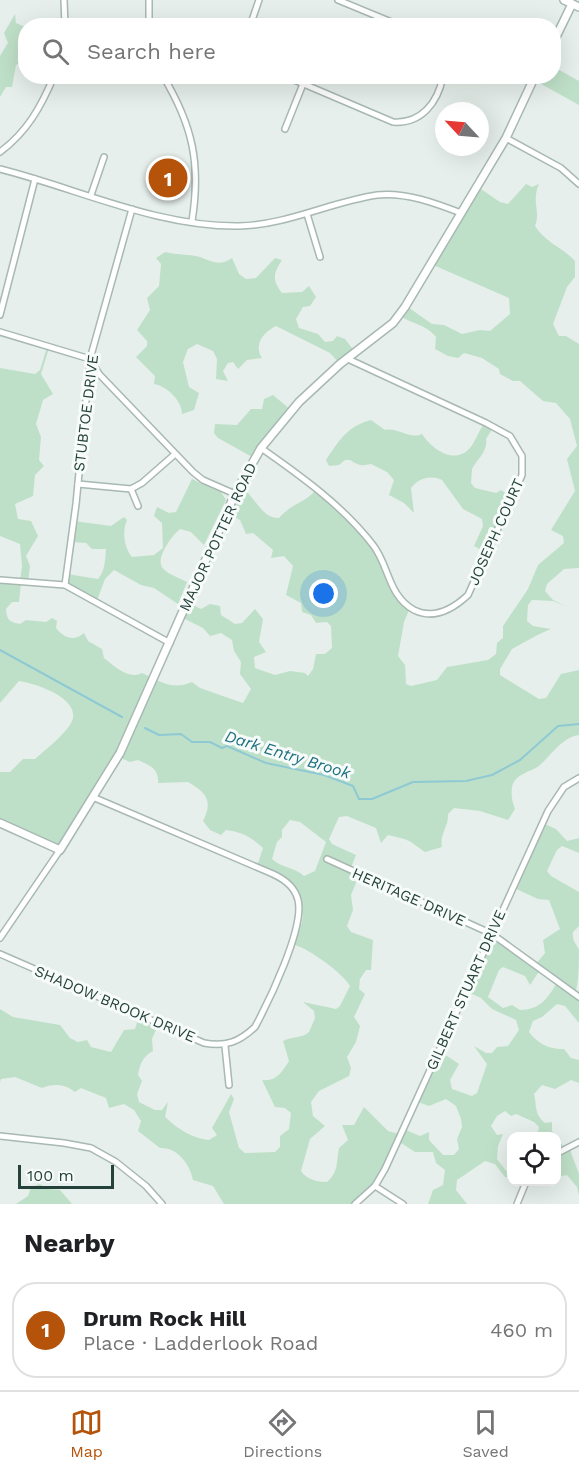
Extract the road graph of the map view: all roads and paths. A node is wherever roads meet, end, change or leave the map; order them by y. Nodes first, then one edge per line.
1 (64, 0) edge
2 (148, 0) edge
3 (259, 0) edge
4 (338, 0) edge
5 (564, 0) edge
6 (576, 6) edge
7 (65, 18) edge
8 (149, 18) edge
9 (253, 18) edge
10 (381, 18) edge
11 (561, 29) edge
12 (51, 84) edge
13 (167, 84) edge
14 (303, 84) joint
15 (440, 84) edge
16 (531, 84) edge
17 (285, 129) dead end
18 (506, 138) junction
19 (0, 152) edge
20 (104, 157) dead end
21 (0, 170) edge
22 (35, 179) junction
23 (579, 184) edge
24 (91, 195) junction
25 (132, 209) junction
26 (461, 213) junction
27 (308, 214) junction
28 (192, 221) junction
29 (320, 257) dead end
30 (0, 315) edge
31 (0, 332) edge
32 (90, 359) junction
33 (348, 359) junction
34 (261, 448) junction
35 (174, 455) junction
36 (78, 484) junction
37 (131, 489) junction
38 (235, 494) junction
39 (138, 506) dead end
40 (0, 580) edge
41 (65, 585) junction
42 (170, 643) junction
43 (579, 778) edge
44 (94, 798) junction
45 (0, 823) edge
46 (60, 850) junction
47 (327, 859) dead end
48 (492, 934) junction
49 (0, 938) edge
50 (0, 954) edge
51 (579, 997) edge
52 (225, 1046) junction
53 (229, 1085) dead end
54 (0, 1137) edge
55 (579, 1142) edge
56 (561, 1151) edge
57 (375, 1186) junction
58 (524, 1186) edge
59 (162, 1204) edge
60 (355, 1204) edge
61 (403, 1204) edge
62 (517, 1204) edge

1 - 7 street
2 - 8 street
3 - 9 street
4 - 10 street
5 - 6 street
6 - 11 street
12 - 19 street
13 - 28 street
14 - 15 street
14 - 17 street
16 - 18 street, MAJOR POTTER ROAD
18 - 23 street
18 - 26 street, MAJOR POTTER ROAD
20 - 24 street
21 - 22 street
22 - 24 street
22 - 30 street
24 - 25 street
25 - 28 street
25 - 32 street, STUBTOE DRIVE
26 - 27 street
26 - 33 street, MAJOR POTTER ROAD
27 - 28 street
27 - 29 street
31 - 32 street
32 - 35 street
32 - 36 street, STUBTOE DRIVE
33 - 34 street, MAJOR POTTER ROAD
33 - 34 street, JOSEPH COURT
34 - 38 street, MAJOR POTTER ROAD
35 - 37 street
35 - 38 street
36 - 37 street
36 - 41 street, STUBTOE DRIVE
37 - 39 street
38 - 42 street, MAJOR POTTER ROAD
40 - 41 street
41 - 42 street
42 - 44 street, MAJOR POTTER ROAD
43 - 48 street, GILBERT STUART DRIVE
44 - 46 street, MAJOR POTTER ROAD
44 - 52 street
45 - 46 street
46 - 49 street, MAJOR POTTER ROAD
47 - 48 street, HERITAGE DRIVE
48 - 51 street, HERITAGE DRIVE
48 - 57 street, GILBERT STUART DRIVE
50 - 52 street, SHADOW BROOK DRIVE
52 - 53 street
54 - 59 street
55 - 56 street
57 - 60 street, GILBERT STUART DRIVE
57 - 61 street
58 - 62 street

